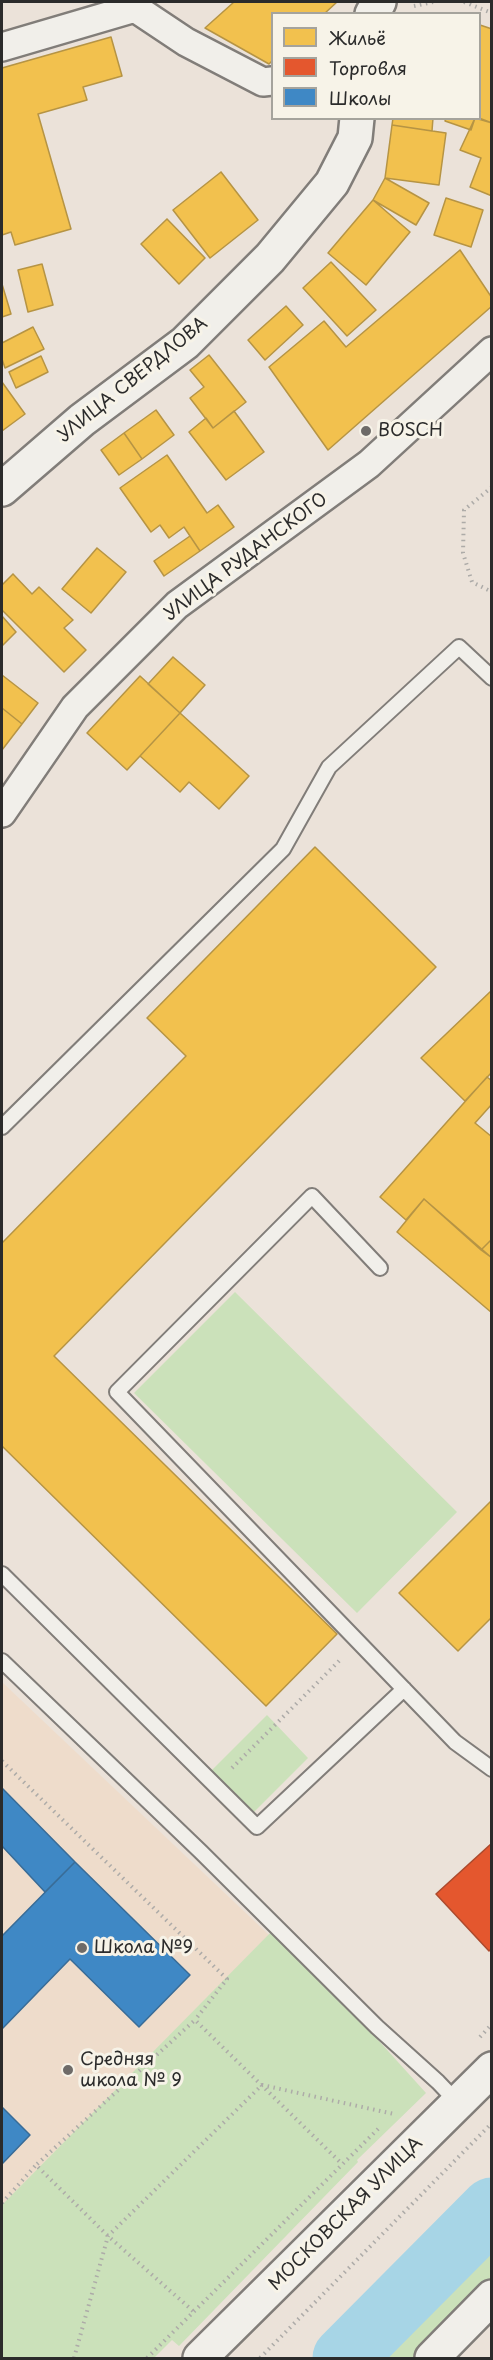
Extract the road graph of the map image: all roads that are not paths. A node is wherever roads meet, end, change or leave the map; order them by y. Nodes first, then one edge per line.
1 (132, 5) edge
2 (2, 47) edge
3 (271, 81) edge
4 (357, 120) edge
5 (492, 351) edge
6 (2, 489) edge
7 (492, 678) edge
8 (2, 813) edge
9 (2, 1127) edge
10 (380, 1268) dead end
11 (2, 1574) edge
12 (2, 1661) edge
13 (404, 1689) junction
14 (492, 1769) edge
15 (492, 2069) edge
16 (458, 2103) junction
17 (492, 2297) edge
18 (200, 2358) edge
19 (432, 2358) edge

1 - 2 street
1 - 3 street
4 - 6 main road, УЛИЦА СВЕРДЛОВА
5 - 8 street, УЛИЦА РУДАНСКОГО
7 - 9 lane
10 - 13 lane
11 - 13 lane
12 - 16 lane
13 - 14 lane
15 - 16 main road, МОСКОВСКАЯ УЛИЦА
16 - 18 main road, МОСКОВСКАЯ УЛИЦА
17 - 19 main road

